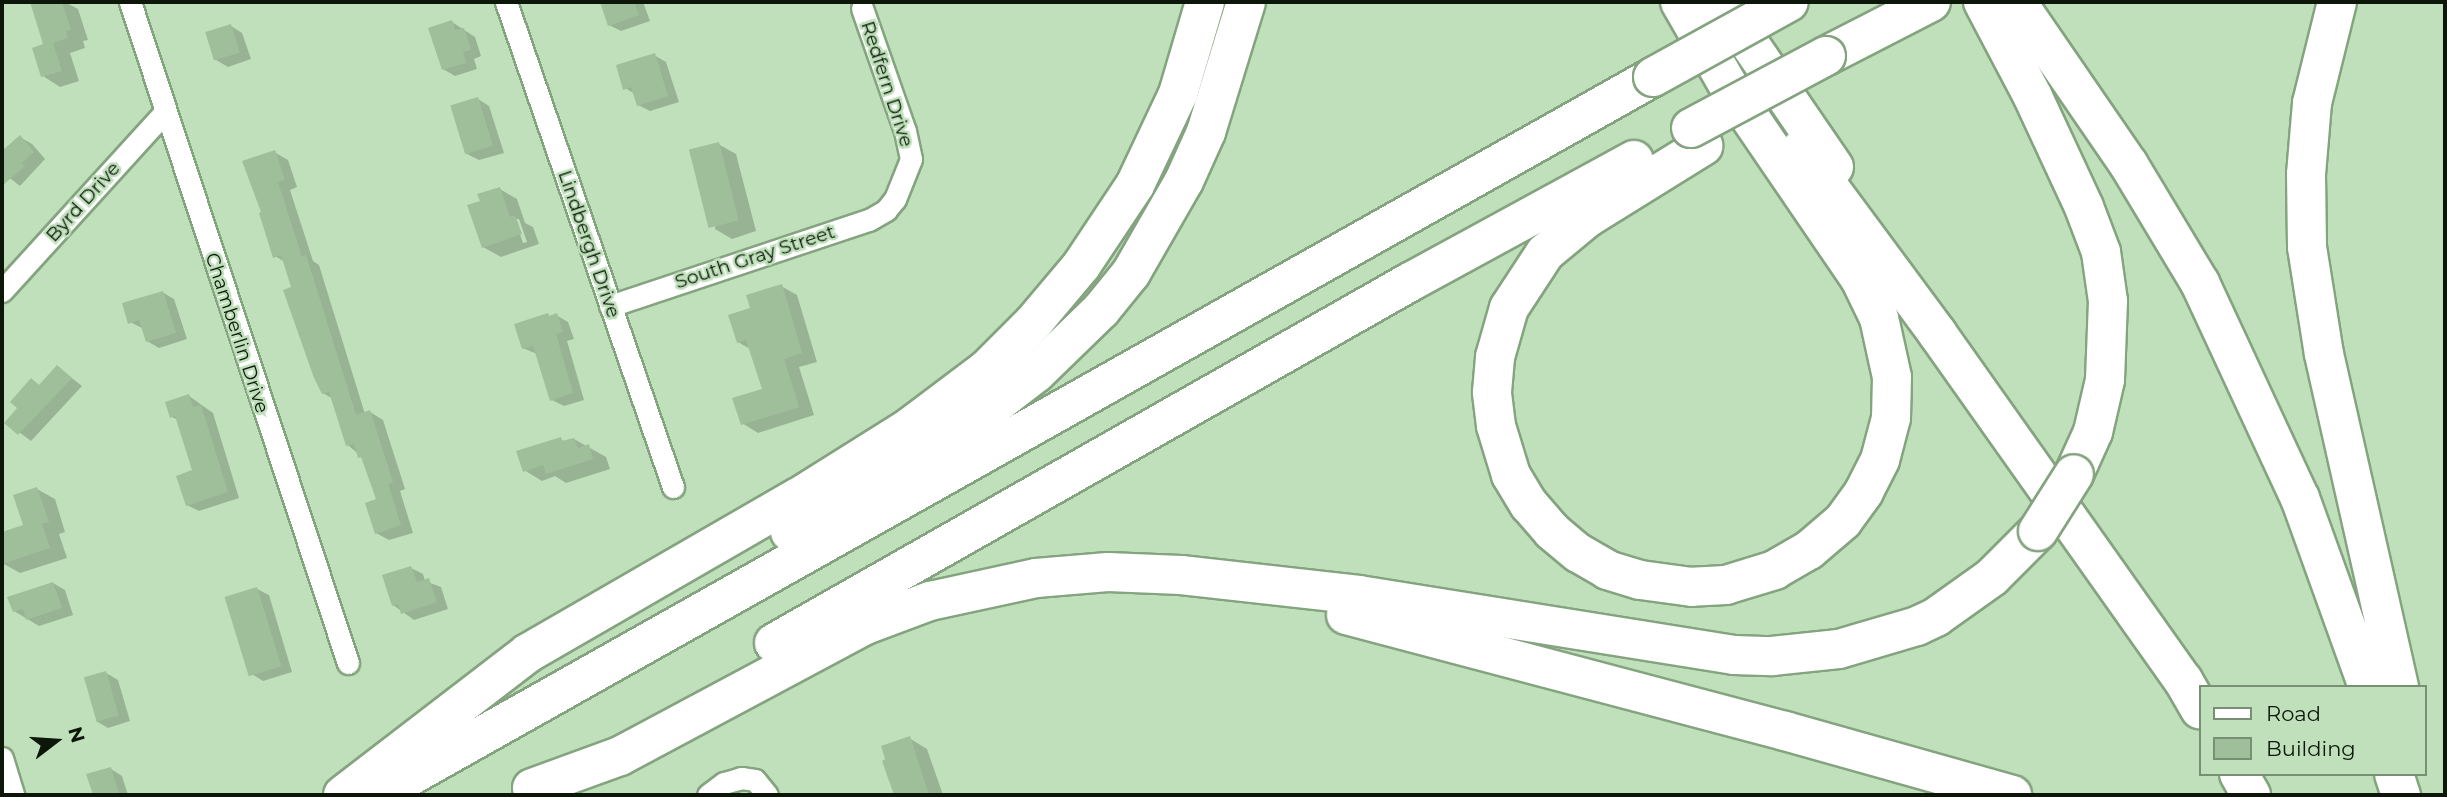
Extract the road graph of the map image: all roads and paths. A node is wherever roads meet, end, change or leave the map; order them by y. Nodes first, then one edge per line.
1 (130, 2) edge
2 (506, 2) edge
3 (1205, 2) edge
4 (1246, 2) edge
5 (1680, 2) edge
6 (1692, 2) edge
7 (1721, 2) edge
8 (1789, 2) edge
9 (1931, 2) edge
10 (1983, 2) edge
11 (2017, 2) edge
12 (2337, 2) edge
13 (862, 8) dead end
14 (164, 113) junction
15 (1697, 137) junction
16 (895, 199) joint
17 (2, 291) edge
18 (610, 306) junction
19 (1937, 332) junction
20 (673, 487) dead end
21 (1181, 575) junction
22 (348, 663) dead end
23 (2367, 685) edge
24 (2399, 685) edge
25 (2198, 706) edge
26 (432, 727) junction
27 (2, 758) edge
28 (2240, 776) edge
29 (2395, 776) edge
30 (2418, 776) edge
31 (761, 788) edge
32 (524, 791) edge
33 (13, 795) edge
34 (343, 795) edge
35 (371, 795) edge
36 (708, 795) edge
37 (2012, 795) edge
38 (2251, 795) edge
39 (2401, 795) edge
40 (2423, 795) edge

1 - 14 street, Chamberlin Drive
2 - 18 street, Lindbergh Drive
3 - 26 highway
4 - 26 highway
5 - 15 highway
6 - 19 highway
7 - 19 highway
8 - 35 highway, bridge
9 - 15 highway, bridge
10 - 21 highway, bridge
11 - 23 highway
12 - 24 highway
13 - 16 street, Redfern Drive
14 - 17 street, Byrd Drive
14 - 22 street, Chamberlin Drive
15 - 32 highway
16 - 18 street, South Gray Street
18 - 20 street, Lindbergh Drive
19 - 25 highway
21 - 32 highway
21 - 37 highway
26 - 34 highway
27 - 33 street
28 - 38 highway
29 - 39 highway
30 - 40 highway
31 - 36 street

